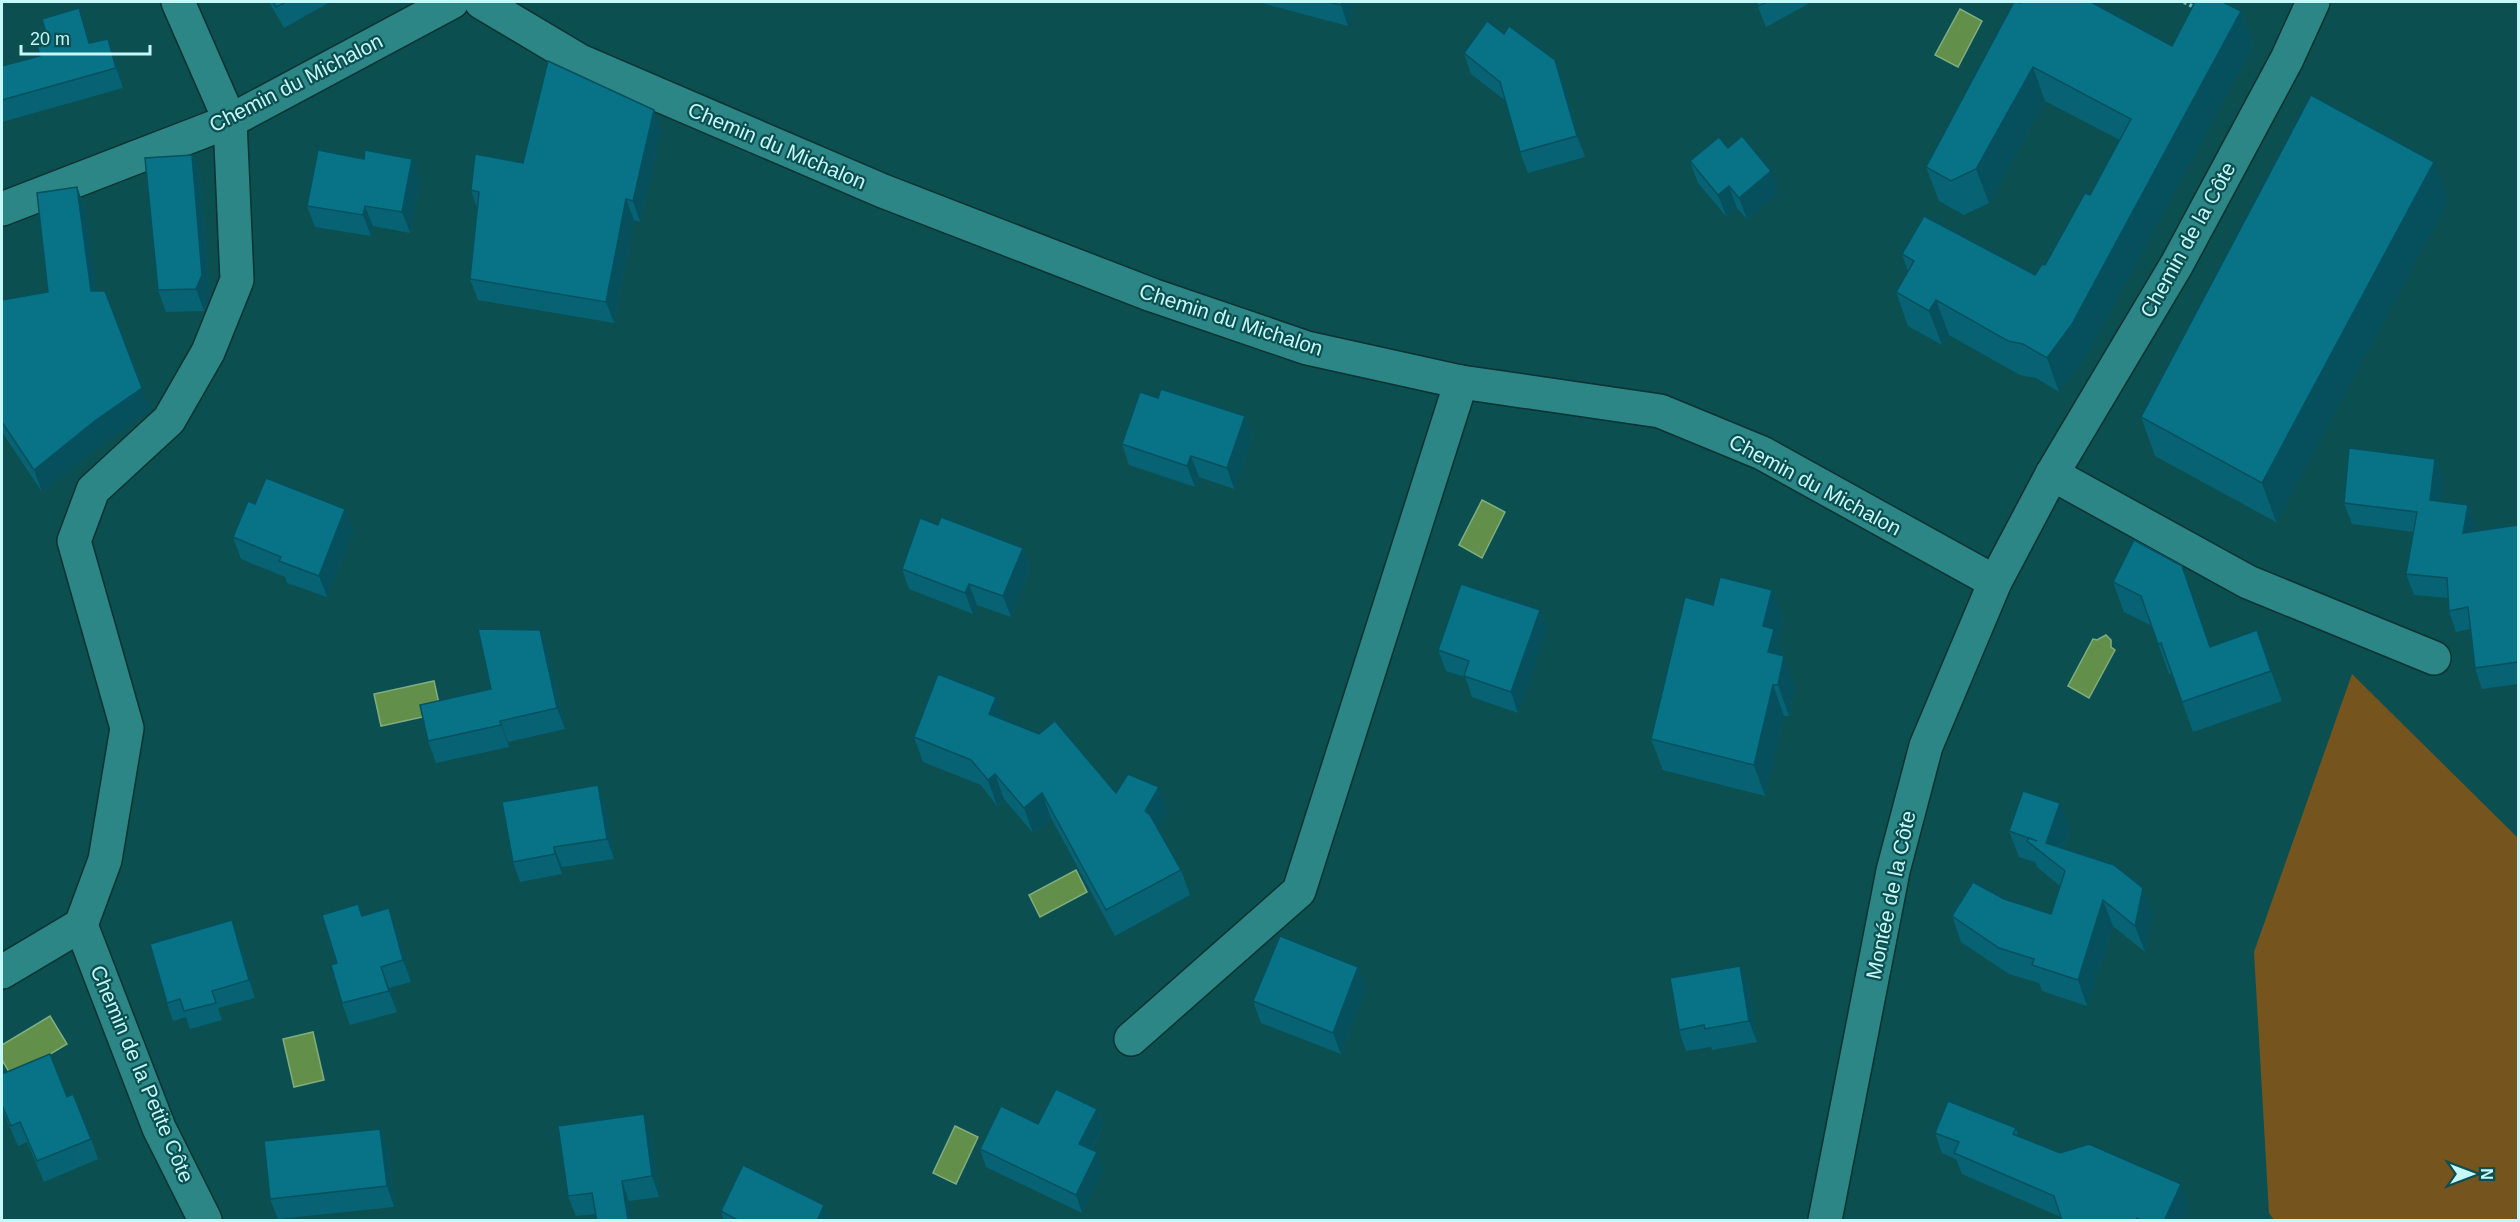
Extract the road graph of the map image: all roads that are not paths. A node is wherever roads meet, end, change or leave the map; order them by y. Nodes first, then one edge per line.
1 (178, 2) edge
2 (452, 2) edge
3 (481, 2) edge
4 (2313, 2) edge
5 (230, 121) junction
6 (2, 209) edge
7 (1461, 382) junction
8 (2052, 474) junction
9 (1995, 582) junction
10 (2434, 658) dead end
11 (81, 926) junction
12 (2, 972) edge
13 (1131, 1039) dead end
14 (205, 1221) edge
15 (1825, 1221) edge

1 - 5 street
2 - 5 street, Chemin du Michalon
3 - 7 street, Chemin du Michalon
4 - 8 street, Chemin de la Côte
5 - 6 street, Chemin du Michalon
5 - 11 street
7 - 9 street, Chemin du Michalon
7 - 13 street
8 - 9 street, Chemin de la Côte
8 - 10 street
9 - 15 street, Montée de la Côte
11 - 12 street
11 - 14 street, Chemin de la Petite Côte

